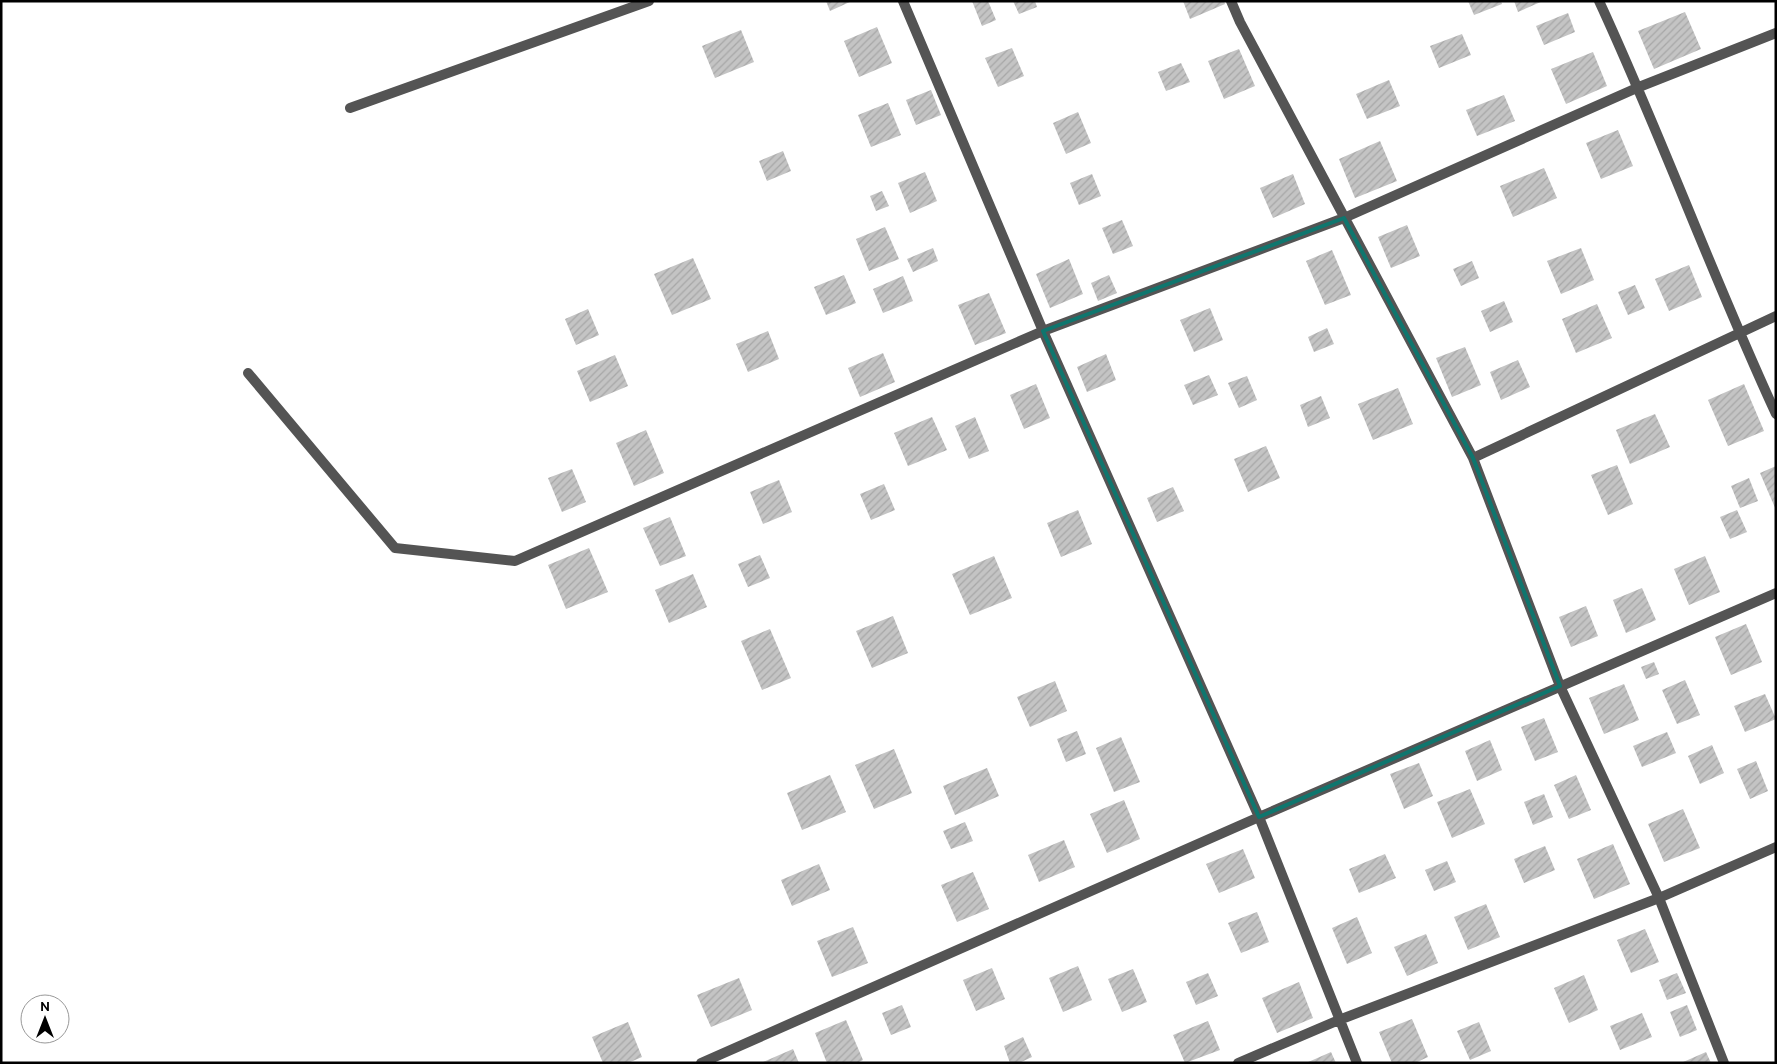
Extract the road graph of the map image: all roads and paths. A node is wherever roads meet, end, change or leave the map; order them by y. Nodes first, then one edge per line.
1 (649, 1) edge
2 (903, 1) edge
3 (1231, 1) edge
4 (1599, 1) edge
5 (1776, 33) edge
6 (1639, 87) junction
7 (350, 108) dead end
8 (1344, 218) junction
9 (1776, 316) edge
10 (1044, 330) junction
11 (1738, 334) junction
12 (248, 373) dead end
13 (1776, 414) edge
14 (1473, 458) junction
15 (1776, 593) edge
16 (1560, 686) junction
17 (1259, 817) junction
18 (1776, 846) edge
19 (1659, 898) junction
20 (1339, 1020) junction
21 (701, 1063) edge
22 (1238, 1063) edge
23 (1357, 1063) edge
24 (1724, 1063) edge

1 - 7 street
2 - 10 street
3 - 8 street
4 - 6 street
5 - 6 street
6 - 8 street
6 - 11 street
8 - 10 street
8 - 14 street
9 - 11 street
10 - 12 street
10 - 17 street
11 - 13 street
11 - 14 street
14 - 16 street
15 - 16 street
16 - 17 street
16 - 19 street
17 - 20 street
17 - 21 street
18 - 19 street
19 - 20 street
19 - 24 street
20 - 22 street
20 - 23 street

